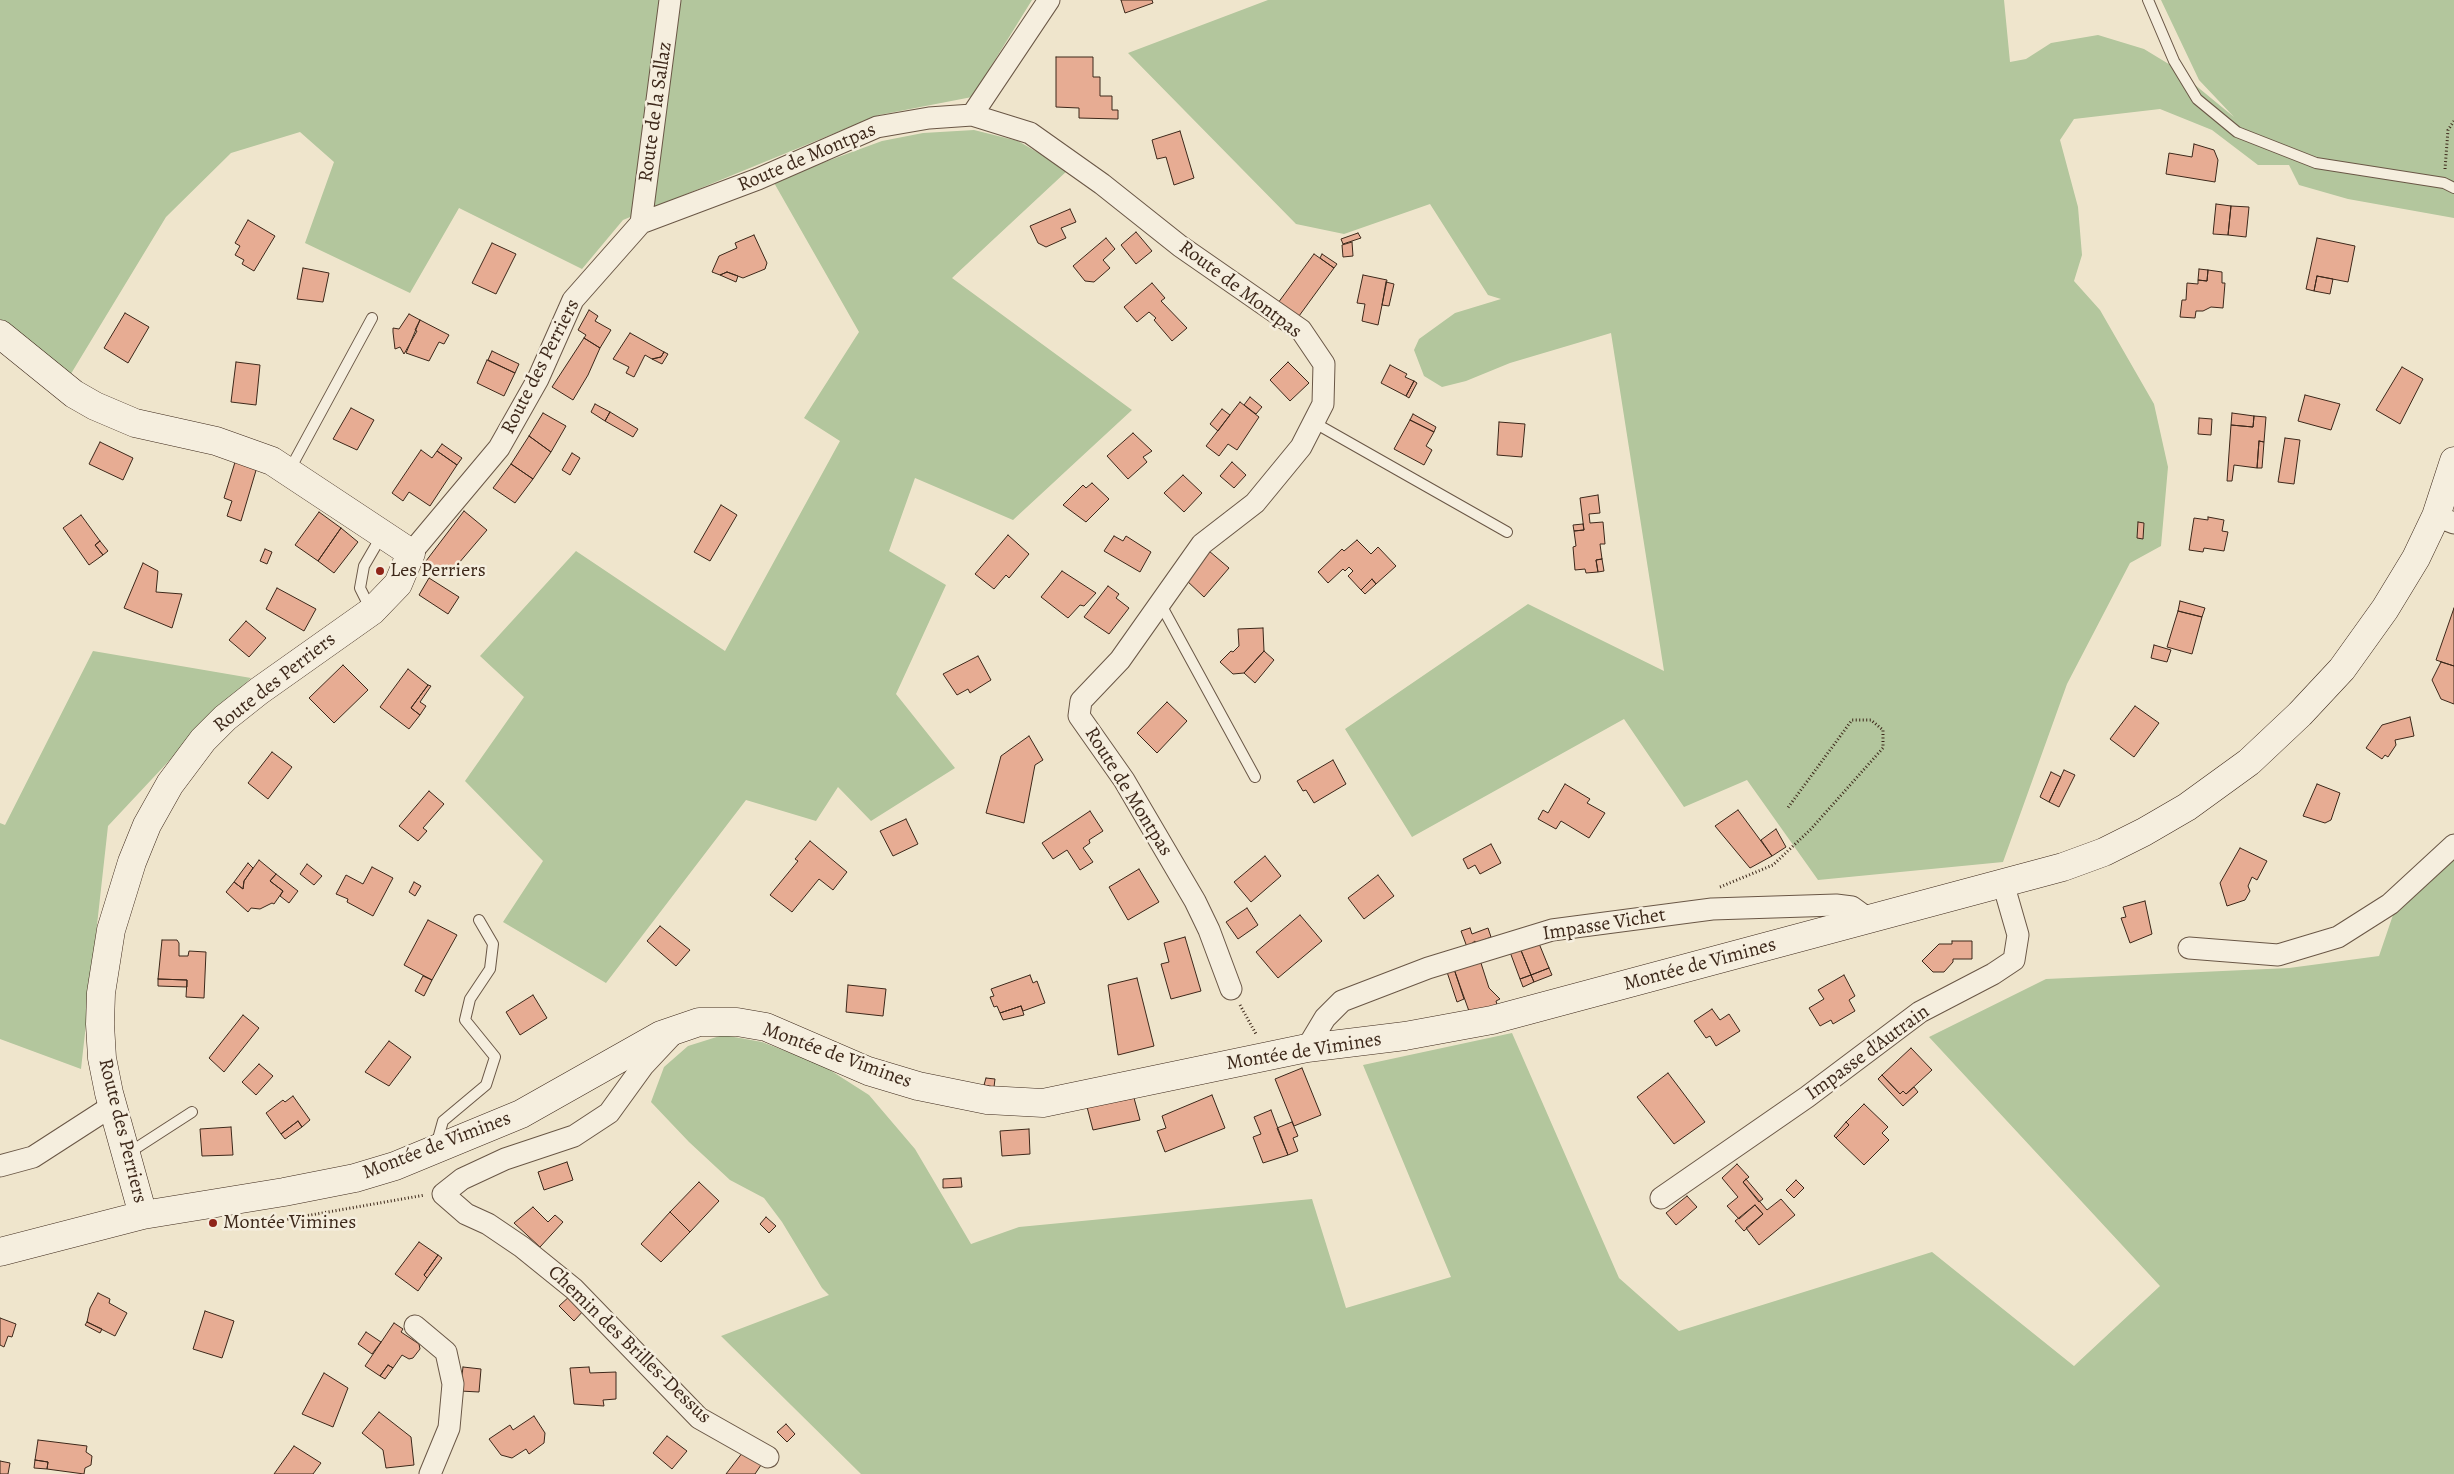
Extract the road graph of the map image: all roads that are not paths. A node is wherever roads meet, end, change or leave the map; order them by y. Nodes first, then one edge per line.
1 (670, 0) edge
2 (1049, 0) edge
3 (2148, 0) edge
4 (972, 115) junction
5 (2454, 188) edge
6 (641, 223) junction
7 (372, 318) dead end
8 (0, 334) edge
9 (1313, 422) junction
10 (2454, 461) edge
11 (289, 472) junction
12 (2445, 520) edge
13 (1507, 532) dead end
14 (383, 534) junction
15 (412, 553) junction
16 (1159, 602) junction
17 (372, 611) junction
18 (1255, 777) dead end
19 (2454, 845) edge
20 (2002, 883) junction
21 (479, 920) dead end
22 (1870, 920) junction
23 (2189, 948) dead end
24 (1231, 989) road end
25 (680, 1027) junction
26 (1307, 1048) junction
27 (112, 1106) junction
28 (192, 1112) dead end
29 (434, 1152) junction
30 (126, 1155) junction
31 (0, 1166) edge
32 (1661, 1198) dead end
33 (143, 1215) junction
34 (0, 1252) edge
35 (415, 1326) dead end
36 (768, 1457) dead end
37 (430, 1474) edge

1 - 6 street, Route de la Sallaz
2 - 4 street
3 - 5 lane
4 - 6 street, Route de Montpas
4 - 9 street, Route de Montpas
6 - 15 street, Route des Perriers
7 - 11 lane
8 - 11 street
9 - 13 lane
9 - 16 street, Route de Montpas
10 - 12 street, Montée de Vimines
11 - 14 street
12 - 20 street, Montée de Vimines
14 - 15 street
14 - 17 lane
15 - 17 street, Route des Perriers
16 - 18 lane
16 - 24 street, Route de Montpas
17 - 27 street, Route des Perriers
19 - 23 street
20 - 22 street, Montée de Vimines
20 - 32 street, Impasse d'Autrain
21 - 29 lane
22 - 26 street, Montée de Vimines
22 - 26 street, Impasse Vichet
25 - 26 street, Montée de Vimines
25 - 29 street, Montée de Vimines
25 - 36 street, Chemin des Brilles-Dessus
27 - 30 street, Route des Perriers
27 - 31 street
28 - 30 lane
29 - 33 street, Montée de Vimines
30 - 33 street, Route des Perriers
33 - 34 street, Montée de Vimines
35 - 37 street

